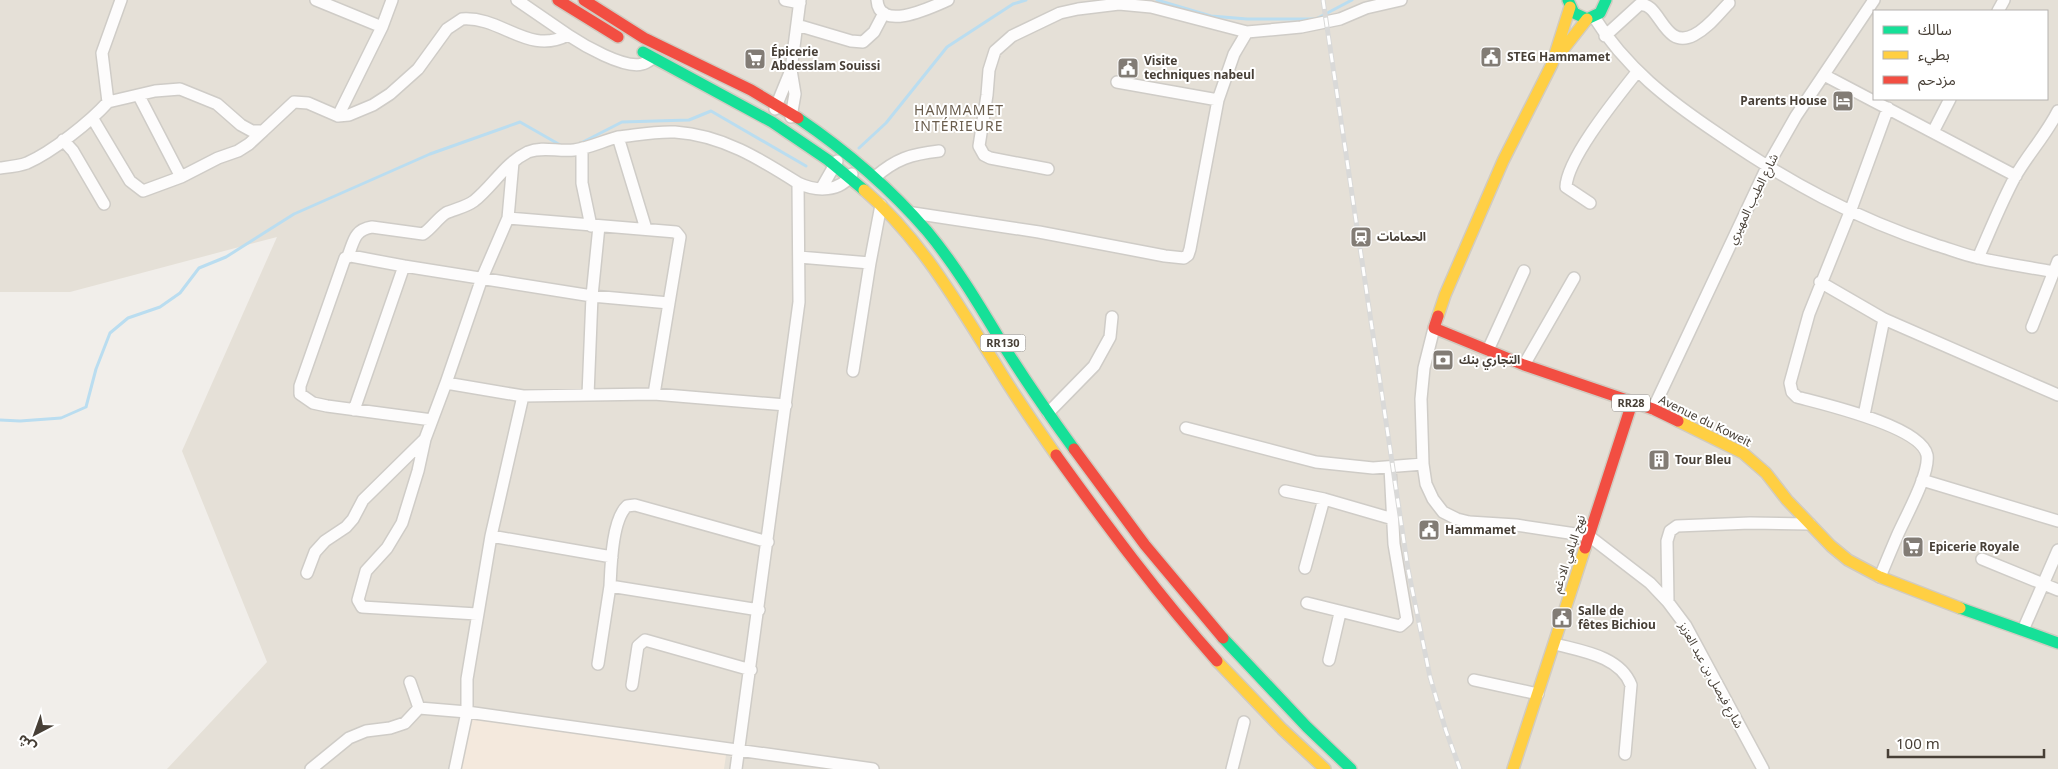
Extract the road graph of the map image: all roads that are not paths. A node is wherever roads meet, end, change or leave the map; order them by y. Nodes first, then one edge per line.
1 (121, 0) edge
2 (316, 0) edge
3 (392, 0) edge
4 (517, 0) edge
5 (558, 0) edge
6 (584, 0) edge
7 (785, 0) edge
8 (877, 0) edge
9 (948, 0) edge
10 (1401, 0) edge
11 (1874, 0) edge
12 (800, 1) edge
13 (1607, 3) edge
14 (1729, 3) dead end
15 (1569, 4) edge
16 (884, 13) junction
17 (1590, 18) junction
18 (797, 25) junction
19 (382, 26) junction
20 (1247, 32) junction
21 (568, 34) junction
22 (1605, 36) junction
23 (653, 58) junction
24 (1552, 64) junction
25 (791, 70) junction
26 (1638, 72) junction
27 (1824, 75) junction
28 (1116, 82) dead end
29 (139, 96) junction
30 (1218, 100) junction
31 (1949, 100) edge
32 (108, 102) junction
33 (777, 104) junction
34 (1888, 108) junction
35 (2058, 112) edge
36 (792, 114) junction
37 (338, 116) junction
38 (93, 119) junction
39 (770, 121) junction
40 (2050, 126) junction
41 (784, 130) junction
42 (263, 131) junction
43 (1933, 132) junction
44 (2058, 136) edge
45 (618, 137) junction
46 (63, 140) junction
47 (582, 148) junction
48 (939, 152) dead end
49 (846, 153) junction
50 (513, 162) junction
51 (860, 164) junction
52 (834, 165) junction
53 (1767, 167) junction
54 (0, 168) edge
55 (1048, 169) dead end
56 (2016, 176) junction
57 (181, 177) junction
58 (850, 177) junction
59 (875, 177) junction
60 (798, 183) junction
61 (821, 189) junction
62 (1590, 203) dead end
63 (104, 204) dead end
64 (881, 204) junction
65 (1850, 212) junction
66 (911, 213) junction
67 (508, 218) junction
68 (595, 226) junction
69 (646, 229) junction
70 (348, 256) junction
71 (800, 256) junction
72 (1978, 258) junction
73 (870, 263) junction
74 (404, 266) junction
75 (2056, 266) edge
76 (1524, 271) dead end
77 (482, 278) junction
78 (1574, 278) dead end
79 (1820, 282) junction
80 (592, 296) junction
81 (669, 303) junction
82 (1112, 317) dead end
83 (1884, 319) junction
84 (2032, 327) dead end
85 (1434, 328) junction
86 (1488, 350) junction
87 (1524, 365) junction
88 (853, 371) dead end
89 (446, 383) junction
90 (654, 394) junction
91 (588, 395) junction
92 (2058, 395) edge
93 (523, 396) junction
94 (1632, 403) junction
95 (786, 405) junction
96 (354, 410) junction
97 (1653, 410) junction
98 (1048, 413) junction
99 (1864, 415) junction
100 (432, 420) junction
101 (1186, 428) dead end
102 (425, 439) junction
103 (1424, 464) junction
104 (1390, 467) junction
105 (1922, 480) junction
106 (1285, 491) dead end
107 (1324, 499) junction
108 (1393, 519) junction
109 (2058, 522) edge
110 (1810, 524) junction
111 (491, 536) junction
112 (1589, 536) junction
113 (768, 542) junction
114 (2058, 550) edge
115 (612, 558) junction
116 (1982, 559) dead end
117 (1305, 568) dead end
118 (308, 573) dead end
119 (1880, 576) junction
120 (2043, 583) junction
121 (610, 586) junction
122 (2058, 590) edge
123 (1668, 602) junction
124 (1306, 604) dead end
125 (759, 610) junction
126 (1340, 613) junction
127 (477, 614) junction
128 (2023, 630) junction
129 (2058, 643) edge
130 (1555, 644) junction
131 (1329, 660) dead end
132 (598, 664) dead end
133 (751, 670) junction
134 (1474, 680) dead end
135 (410, 682) dead end
136 (632, 685) dead end
137 (1538, 694) junction
138 (420, 708) junction
139 (466, 712) junction
140 (1244, 722) dead end
141 (740, 751) junction
142 (1625, 754) dead end
143 (823, 766) edge
144 (311, 769) edge
145 (455, 769) edge
146 (736, 769) edge
147 (873, 769) edge
148 (1232, 769) edge
149 (1325, 769) edge
150 (1351, 769) edge
151 (1513, 769) edge
152 (1763, 769) edge

1 - 32 street
2 - 19 street
3 - 19 street
4 - 21 street
5 - 23 main road, RR130
6 - 33 main road, RR130
7 - 12 street
8 - 16 street
9 - 16 street
10 - 20 street
11 - 27 street, شارع الطيب المهيري
12 - 18 street
13 - 17 main road
14 - 22 street
15 - 17 main road
15 - 24 main road
16 - 18 street
17 - 22 street
17 - 24 main road
18 - 25 street
19 - 37 street
20 - 30 street
20 - 55 street
21 - 23 street
21 - 37 street
22 - 26 street
23 - 39 main road, RR130
24 - 85 main road
25 - 33 street
25 - 36 street
26 - 53 street
26 - 62 street
27 - 34 street
27 - 53 street, شارع الطيب المهيري
28 - 30 street
29 - 32 street
29 - 42 street
29 - 57 street
30 - 66 street
31 - 43 street
32 - 38 street
33 - 36 main road, RR130
33 - 39 street
34 - 43 street
34 - 65 street
35 - 40 street
36 - 41 street
36 - 49 main road, RR130
37 - 42 street
38 - 46 street
38 - 57 street
39 - 41 main road, RR130
40 - 44 street
40 - 56 street
41 - 52 main road, RR130
42 - 57 street
43 - 56 street
45 - 47 street
45 - 60 street
45 - 69 street
46 - 54 street
46 - 63 street
47 - 50 street
47 - 68 street
48 - 59 street
49 - 51 main road, RR130
49 - 52 street
50 - 67 street
50 - 70 street
51 - 58 street
51 - 59 main road, RR130
52 - 58 main road, RR130
52 - 61 street
53 - 65 street
53 - 97 street, شارع الطيب المهيري
56 - 72 street
58 - 61 street
58 - 64 main road, RR130
59 - 66 main road, RR130
60 - 61 street
60 - 71 street
64 - 73 street
64 - 149 main road, RR130
65 - 72 street
65 - 79 street
66 - 98 main road, RR130
67 - 68 street
67 - 77 street
68 - 69 street
68 - 80 street
69 - 81 street
70 - 74 street
70 - 96 street
71 - 73 street
71 - 95 street
72 - 75 street
73 - 88 street
74 - 77 street
74 - 96 street
75 - 84 street
76 - 86 street
77 - 80 street
77 - 89 street
78 - 87 street
79 - 83 street
79 - 99 street
80 - 81 street
80 - 91 street
81 - 90 street
82 - 98 street
83 - 92 street
83 - 99 street
85 - 86 main road, Avenue du Koweit / RR28
85 - 103 street, شارع فيصل بن عبد العزيز
86 - 87 main road, Avenue du Koweit / RR28
87 - 94 main road, Avenue du Koweit / RR28
89 - 93 street
89 - 100 street
90 - 91 street
90 - 95 street
91 - 93 street
93 - 111 street
94 - 97 main road, Avenue du Koweit / RR28
94 - 112 main road, نهج الباهي الادغم
95 - 113 street
96 - 100 street
97 - 110 main road, Avenue du Koweit / RR28
98 - 150 main road, RR130
99 - 105 street
100 - 102 street
101 - 104 street
102 - 118 street
102 - 127 street
103 - 104 street
103 - 112 street, شارع فيصل بن عبد العزيز
104 - 108 street
105 - 109 street
105 - 119 street
106 - 107 street
107 - 108 street
107 - 117 street
108 - 126 street
110 - 119 main road, Avenue du Koweit / RR28
110 - 123 street
111 - 115 street
111 - 127 street
112 - 123 street, شارع فيصل بن عبد العزيز
112 - 130 main road, نهج الباهي الادغم
113 - 115 street
113 - 125 street
114 - 120 street
115 - 121 street
116 - 120 street
119 - 128 main road, Avenue du Koweit / RR28
120 - 122 street
120 - 128 street
121 - 125 street
121 - 132 street
123 - 152 street, شارع فيصل بن عبد العزيز
124 - 126 street
125 - 133 street
126 - 131 street
127 - 139 street
128 - 129 main road, Avenue du Koweit / RR28
130 - 137 main road, نهج الباهي الادغم
130 - 142 street
133 - 136 street
133 - 141 street
134 - 137 street
135 - 138 street
137 - 151 main road, نهج الباهي الادغم
138 - 139 street
138 - 144 street
139 - 141 street
139 - 145 street
140 - 148 street
141 - 143 street
141 - 146 street
143 - 147 street

